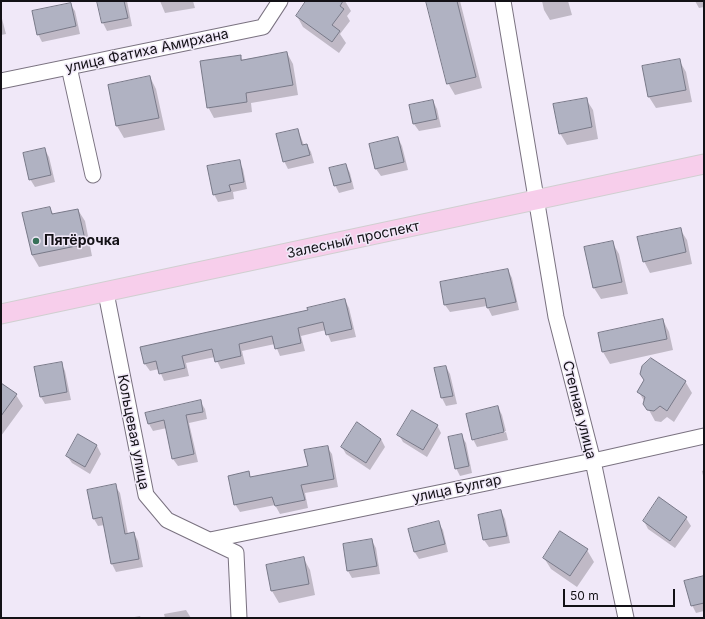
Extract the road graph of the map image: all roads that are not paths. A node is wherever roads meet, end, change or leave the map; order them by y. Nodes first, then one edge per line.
1 (280, 1) edge
2 (503, 1) edge
3 (69, 67) junction
4 (1, 81) edge
5 (704, 164) edge
6 (93, 175) dead end
7 (537, 200) junction
8 (106, 293) junction
9 (1, 314) edge
10 (704, 436) edge
11 (593, 461) junction
12 (210, 540) junction
13 (239, 618) edge
14 (626, 618) edge

1 - 3 street, улица Фатиха Амирхана
2 - 7 street, Степная улица
3 - 4 street, улица Фатиха Амирхана
3 - 6 street
5 - 7 main road, Залесный проспект
7 - 8 main road, Залесный проспект
7 - 11 street, Степная улица
8 - 9 main road, Залесный проспект
8 - 12 street, Кольцевая улица
10 - 11 street, улица Булгар
11 - 12 street, улица Булгар
11 - 14 street, Степная улица
12 - 13 street, Кольцевая улица

